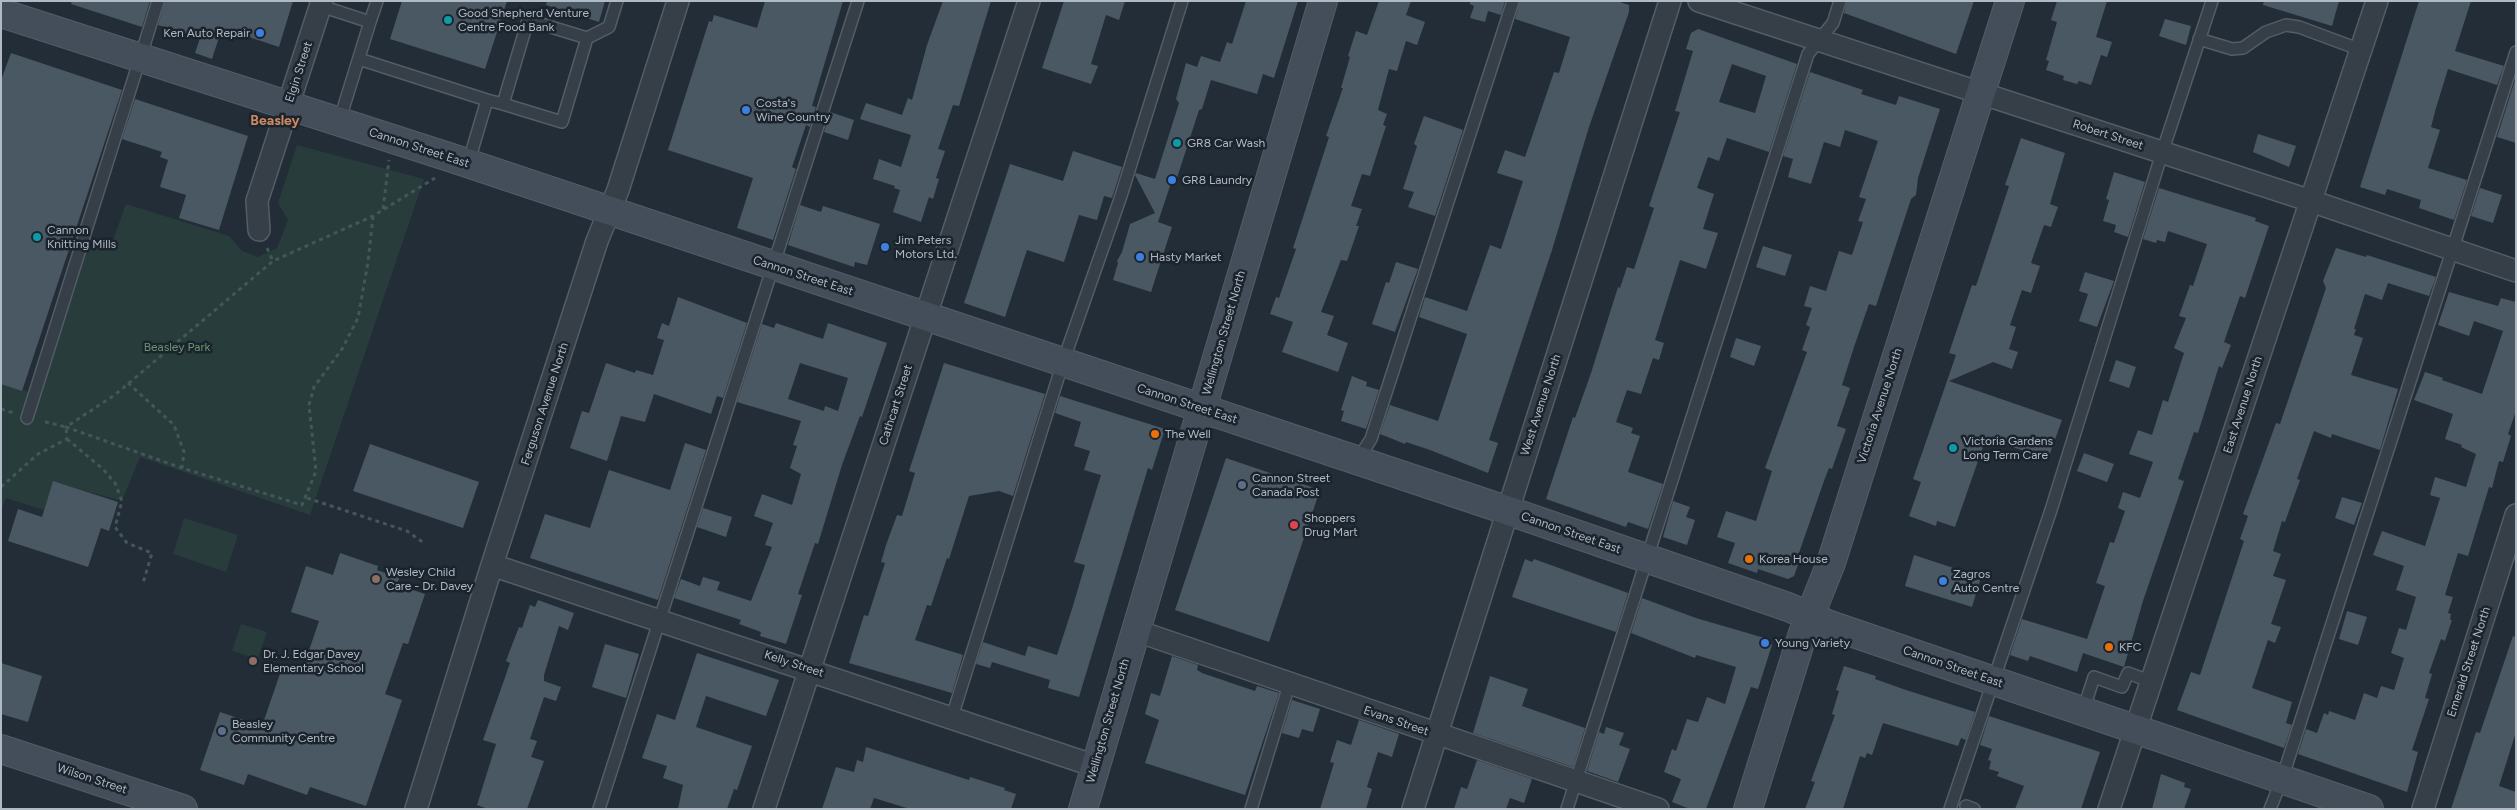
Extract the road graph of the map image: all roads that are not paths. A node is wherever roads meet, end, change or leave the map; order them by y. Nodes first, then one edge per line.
1 (158, 1) edge
2 (377, 1) edge
3 (617, 1) edge
4 (678, 1) edge
5 (858, 1) edge
6 (1029, 1) edge
7 (1182, 1) edge
8 (1323, 1) edge
9 (1514, 1) edge
10 (1670, 1) edge
11 (1699, 1) edge
12 (1840, 1) edge
13 (2010, 1) edge
14 (2212, 1) edge
15 (2377, 1) edge
16 (321, 4) edge
17 (1, 12) edge
18 (370, 22) junction
19 (587, 38) junction
20 (1818, 39) junction
21 (2199, 39) junction
22 (2361, 50) junction
23 (2516, 52) edge
24 (140, 58) junction
25 (359, 60) junction
26 (1980, 93) junction
27 (487, 100) junction
28 (503, 104) junction
29 (288, 106) junction
30 (340, 122) junction
31 (2162, 153) junction
32 (460, 161) junction
33 (2311, 201) junction
34 (609, 211) junction
35 (259, 230) dead end
36 (2452, 250) junction
37 (773, 267) junction
38 (2516, 271) edge
39 (925, 317) junction
40 (1064, 362) junction
41 (1202, 410) junction
42 (27, 418) road end
43 (1357, 461) junction
44 (1506, 510) junction
45 (2516, 515) edge
46 (1648, 560) junction
47 (492, 565) junction
48 (1810, 617) junction
49 (659, 620) junction
50 (1134, 630) junction
51 (809, 670) junction
52 (1992, 680) junction
53 (2152, 682) junction
54 (1289, 685) junction
55 (2083, 710) junction
56 (952, 717) junction
57 (2136, 729) junction
58 (1437, 735) junction
59 (1, 749) edge
60 (1095, 766) junction
61 (2282, 780) junction
62 (1576, 781) junction
63 (183, 809) edge
64 (416, 809) edge
65 (599, 809) edge
66 (764, 809) edge
67 (1083, 809) edge
68 (1251, 809) edge
69 (1413, 809) edge
70 (1567, 809) edge
71 (1658, 809) edge
72 (1748, 809) edge
73 (1950, 809) edge
74 (2109, 809) edge
75 (2270, 809) edge
76 (2369, 809) edge
77 (2423, 809) edge

1 - 24 lane
2 - 18 lane
3 - 19 lane
4 - 34 street, Ferguson Avenue North
5 - 37 lane
6 - 39 street, Cathcart Street
7 - 40 lane
8 - 41 main road, Wellington Street North
9 - 43 lane
10 - 44 street, West Avenue North
11 - 20 street, Robert Street
12 - 20 lane
13 - 26 main road, Victoria Avenue North
14 - 21 lane
15 - 22 street, East Avenue North
16 - 18 lane
16 - 29 street, Elgin Street
17 - 24 main road, Cannon Street East
18 - 25 lane
19 - 28 lane
19 - 28 lane
20 - 26 street, Robert Street
20 - 46 lane
21 - 22 lane
21 - 31 lane
22 - 33 street, East Avenue North
23 - 36 lane
24 - 29 main road, Cannon Street East
24 - 42 lane
25 - 27 lane
25 - 30 lane
26 - 31 street, Robert Street
26 - 48 main road, Victoria Avenue North
27 - 28 lane
27 - 32 lane
29 - 30 main road, Cannon Street East
29 - 35 street, Elgin Street
30 - 32 main road, Cannon Street East
31 - 33 street, Robert Street
31 - 52 lane
32 - 34 main road, Cannon Street East
33 - 36 street, Robert Street
33 - 53 street, East Avenue North
34 - 37 main road, Cannon Street East
34 - 47 street, Ferguson Avenue North
36 - 38 street, Robert Street
36 - 61 lane
37 - 39 main road, Cannon Street East
37 - 49 lane
39 - 40 main road, Cannon Street East
39 - 51 street, Cathcart Street
40 - 41 main road, Cannon Street East
40 - 56 lane
41 - 43 main road, Cannon Street East
41 - 50 main road, Wellington Street North
43 - 44 main road, Cannon Street East
44 - 46 main road, Cannon Street East
44 - 58 street, West Avenue North
45 - 77 street, Emerald Street North
46 - 48 main road, Cannon Street East
46 - 62 lane
47 - 49 street, Kelly Street
47 - 64 street, Ferguson Avenue North
48 - 52 main road, Cannon Street East
48 - 72 main road, Victoria Avenue North
49 - 51 street, Kelly Street
49 - 65 lane
50 - 54 street, Evans Street
50 - 60 main road, Wellington Street North
51 - 56 street, Kelly Street
51 - 66 street, Cathcart Street
52 - 55 main road, Cannon Street East
52 - 73 lane
53 - 55 lane
53 - 57 street, East Avenue North
54 - 58 street, Evans Street
54 - 68 lane
55 - 57 main road, Cannon Street East
56 - 60 street, Kelly Street
57 - 61 main road, Cannon Street East
57 - 74 street, East Avenue North
58 - 62 street, Evans Street
58 - 69 street, West Avenue North
59 - 63 main road, Wilson Street
60 - 67 main road, Wellington Street North
61 - 75 lane
61 - 76 main road, Cannon Street East
62 - 70 lane
62 - 71 street, Evans Street

